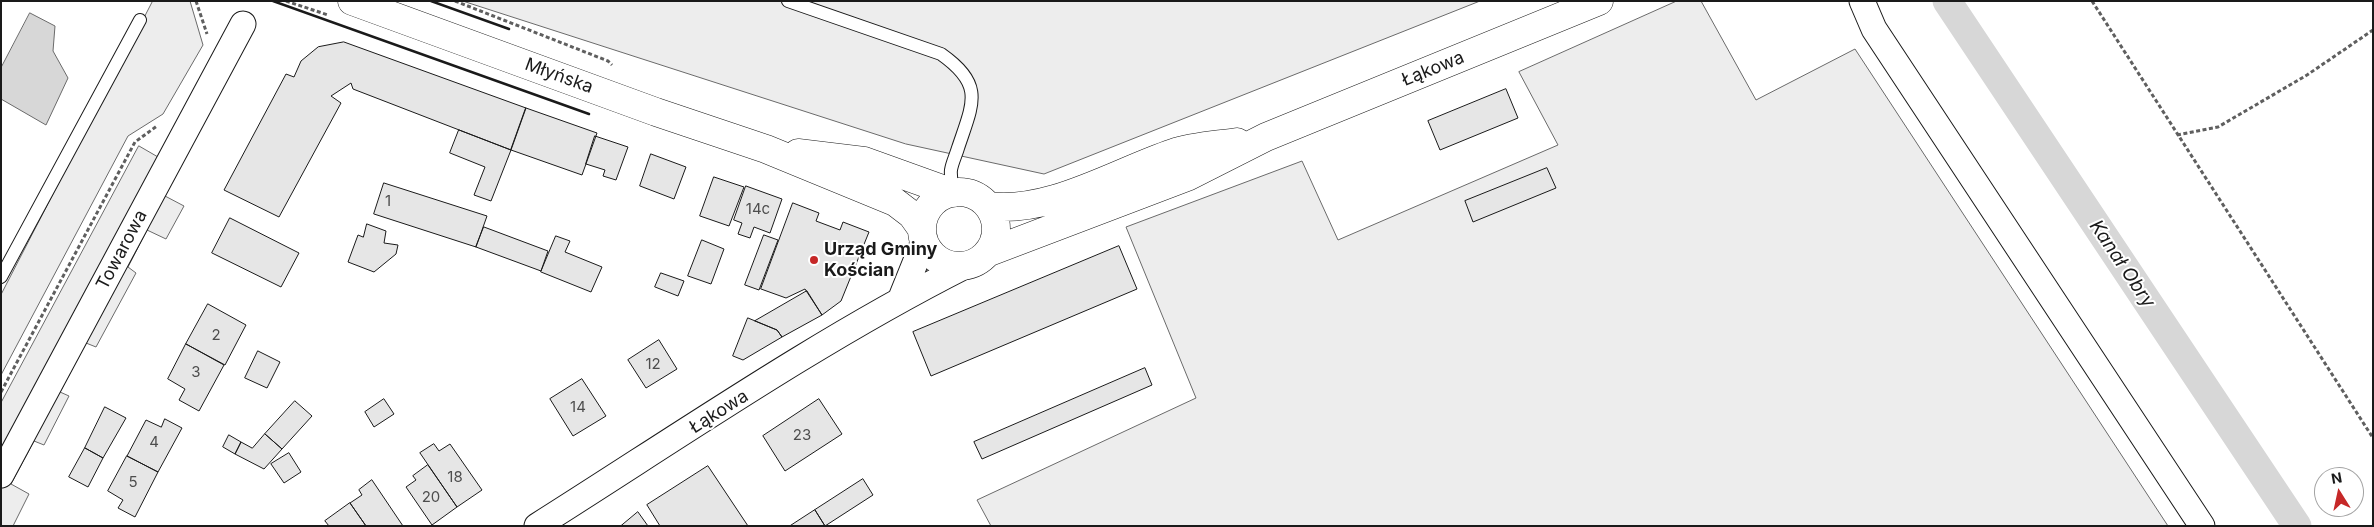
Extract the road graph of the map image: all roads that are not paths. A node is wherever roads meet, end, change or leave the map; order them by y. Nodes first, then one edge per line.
1 (352, 1) edge
2 (788, 1) edge
3 (1599, 1) edge
4 (1862, 1) edge
5 (140, 20) dead end
6 (243, 24) dead end
7 (1266, 137) junction
8 (766, 149) junction
9 (953, 193) junction
10 (988, 206) junction
11 (923, 235) junction
12 (976, 259) junction
13 (1, 278) edge
14 (901, 298) junction
15 (1, 475) edge
16 (537, 526) edge
17 (2202, 526) edge

1 - 8 street, Młyńska
2 - 9 lane
3 - 7 street, Łąkowa
4 - 17 street
5 - 13 lane
6 - 15 street, Towarowa
7 - 10 street, Łąkowa
7 - 12 street, Łąkowa
8 - 9 street, Młyńska
8 - 11 street, Młyńska
9 - 10 street
9 - 11 street
10 - 12 street
11 - 12 street
11 - 14 street
12 - 14 street, Łąkowa
14 - 16 street, Łąkowa

